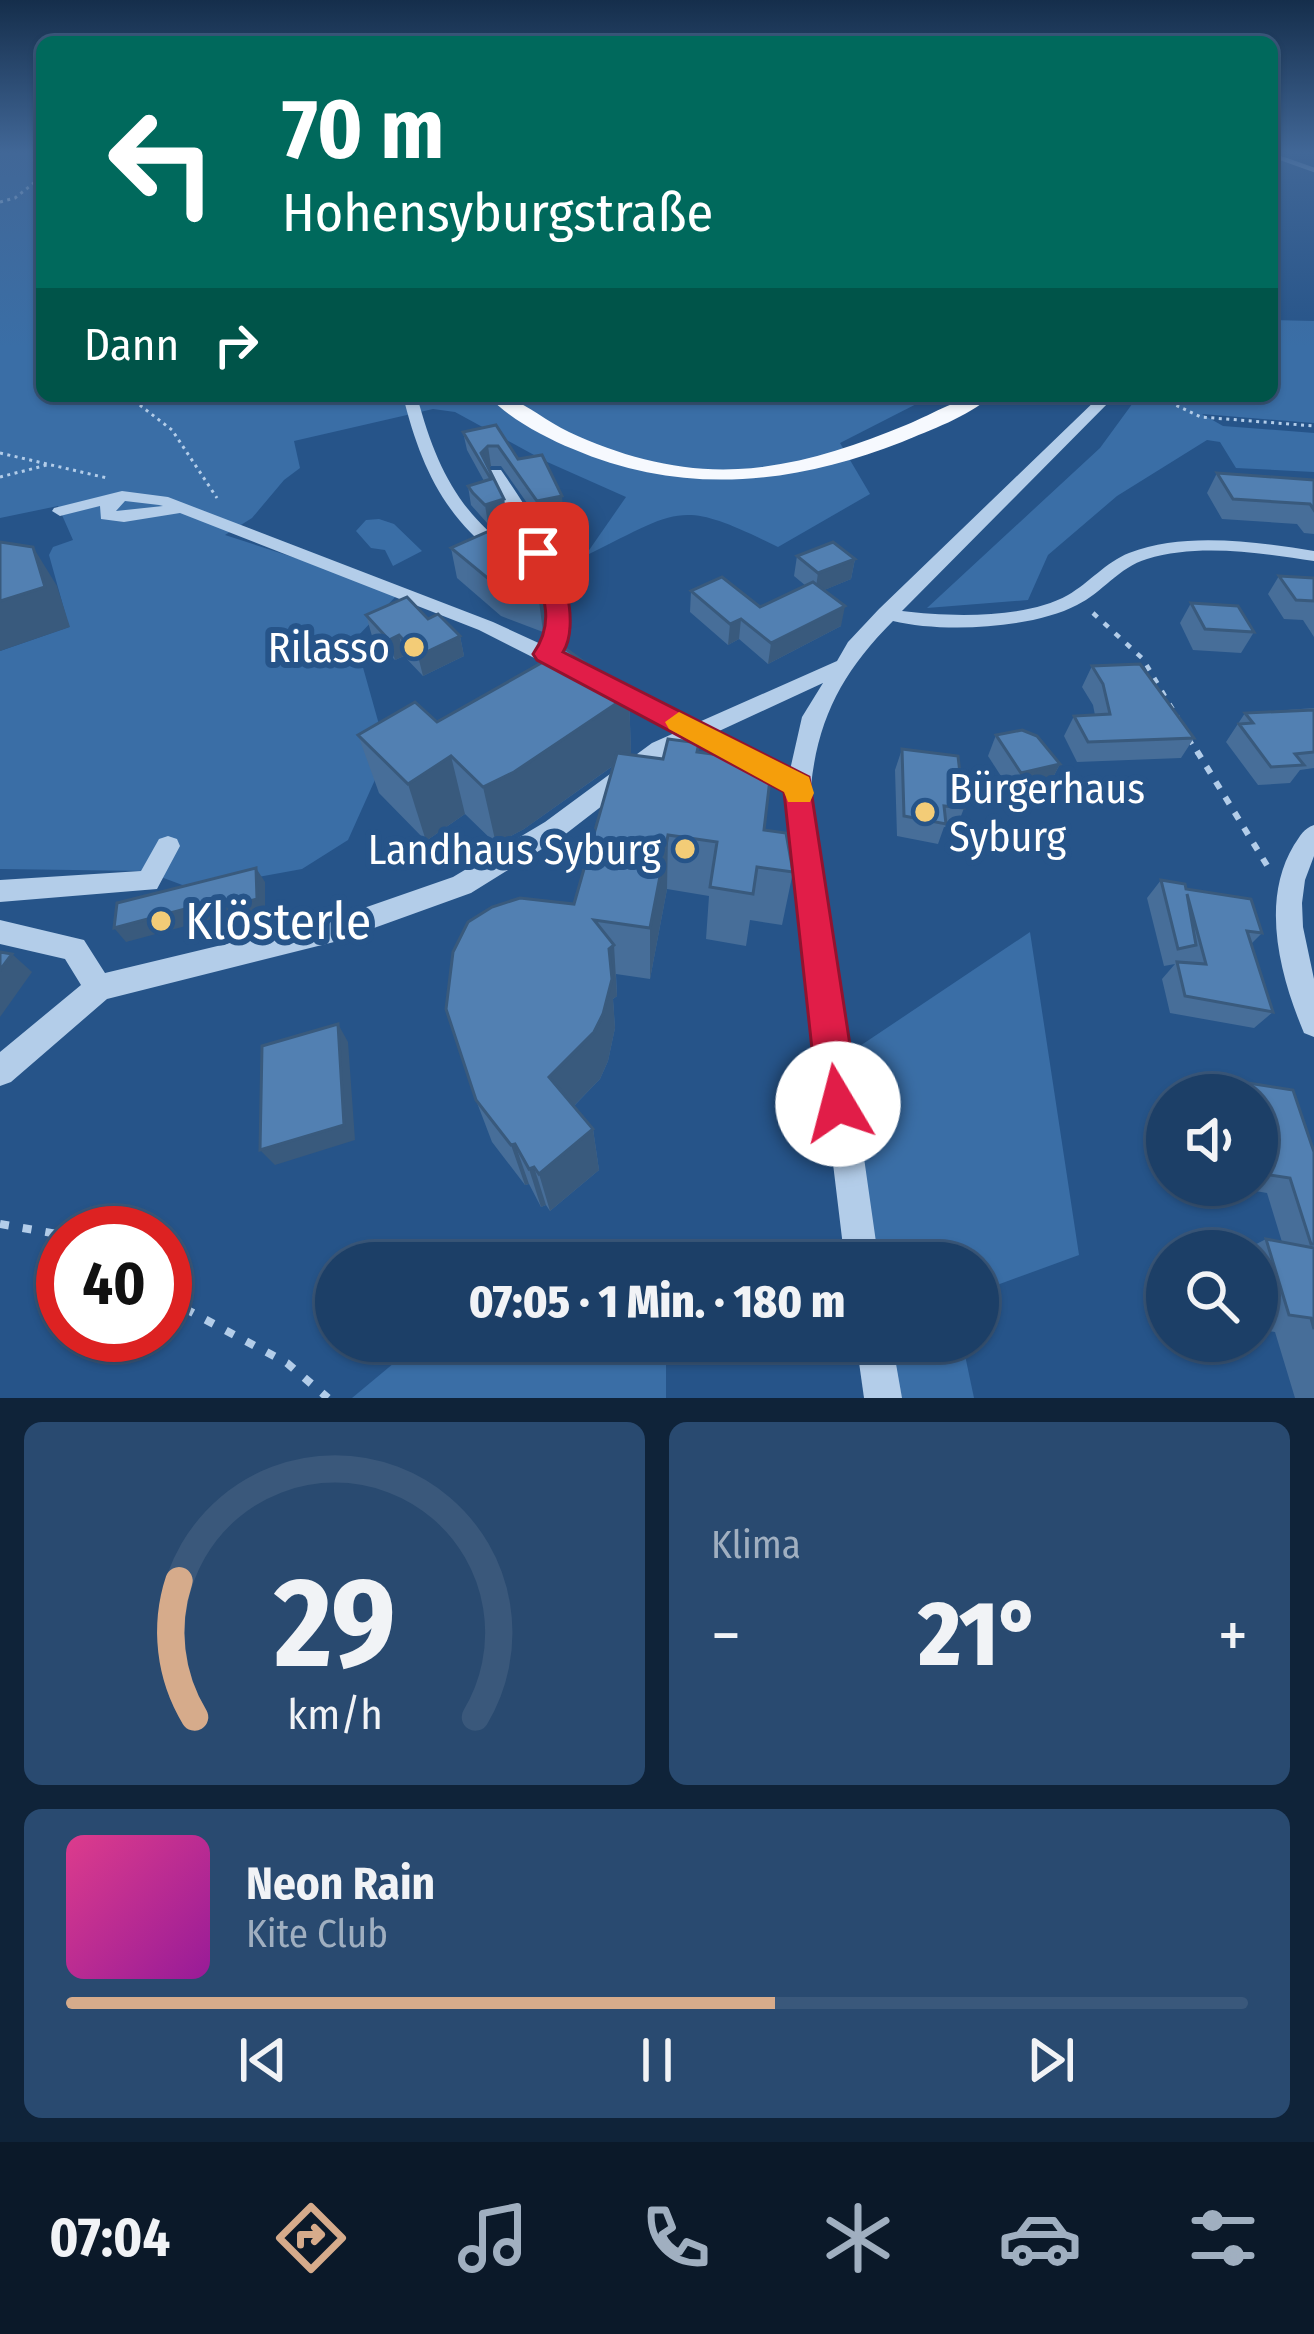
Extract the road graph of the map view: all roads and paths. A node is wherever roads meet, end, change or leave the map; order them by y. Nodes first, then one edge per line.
1 (136, 402) edge
2 (412, 402) edge
3 (506, 402) edge
4 (969, 402) edge
5 (1102, 402) edge
6 (1169, 402) edge
7 (1314, 426) edge
8 (49, 465) dead end
9 (496, 473) edge
10 (0, 476) edge
11 (60, 511) dead end
12 (215, 521) junction
13 (1314, 556) edge
14 (551, 578) junction
15 (1073, 600) junction
16 (886, 613) junction
17 (546, 654) junction
18 (840, 667) junction
19 (693, 730) junction
20 (799, 786) junction
21 (1314, 835) edge
22 (168, 846) dead end
23 (0, 891) edge
24 (1286, 897) junction
25 (0, 932) edge
26 (99, 988) junction
27 (1314, 1023) edge
28 (0, 1071) edge
29 (0, 1223) edge
30 (36, 1230) edge
31 (859, 1242) edge
32 (192, 1312) edge
33 (877, 1362) edge
34 (328, 1398) edge
35 (883, 1398) edge

1 - 12 path
2 - 14 street
3 - 4 main road
5 - 16 street
6 - 7 path
8 - 10 path
9 - 14 street
11 - 12 street
12 - 17 street
13 - 15 street
14 - 17 street
15 - 16 street
15 - 24 path
16 - 18 street
17 - 19 street
18 - 19 street
18 - 20 street
19 - 20 street
19 - 26 street
20 - 31 street
21 - 24 street
22 - 23 street
24 - 27 street
25 - 26 street
26 - 28 street
29 - 30 path
32 - 34 path
33 - 35 street

